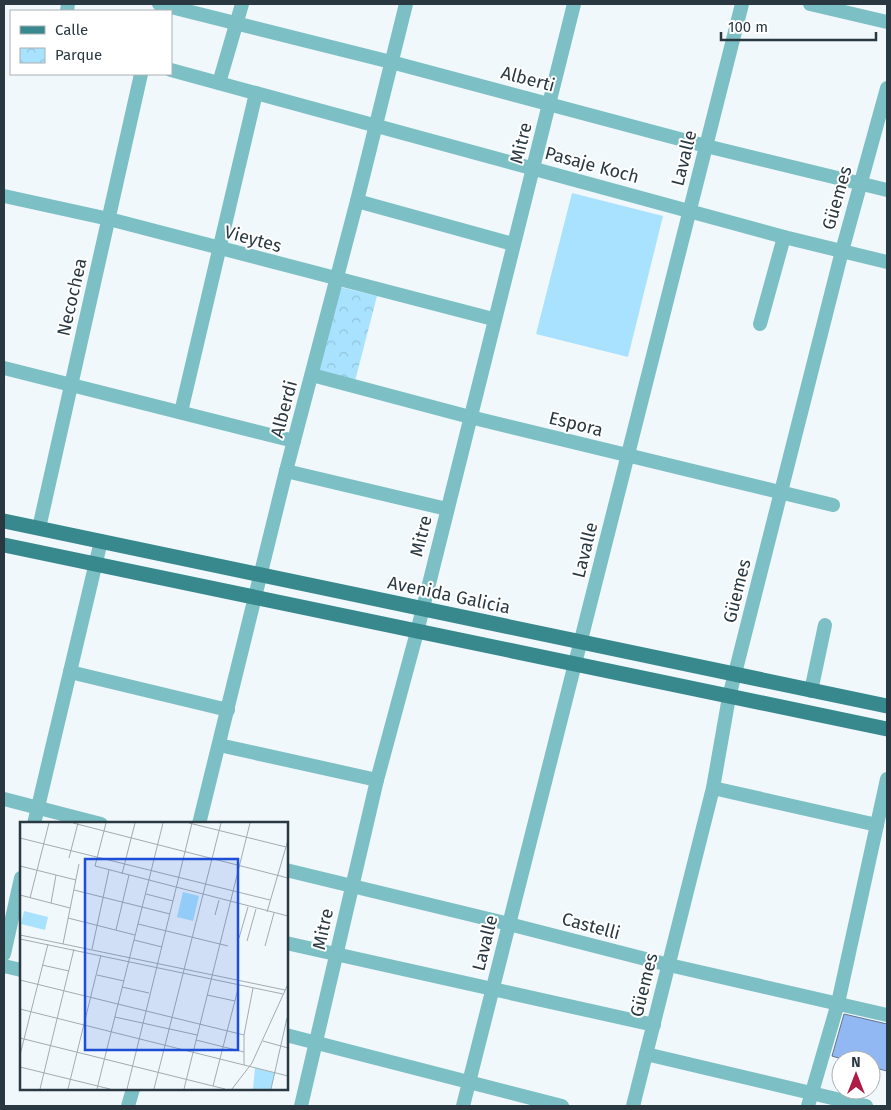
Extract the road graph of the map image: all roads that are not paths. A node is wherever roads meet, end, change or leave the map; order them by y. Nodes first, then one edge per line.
1 (159, 4) edge
2 (242, 4) edge
3 (406, 4) edge
4 (574, 4) edge
5 (742, 4) edge
6 (810, 4) edge
7 (237, 22) junction
8 (887, 22) edge
9 (391, 62) junction
10 (172, 70) edge
11 (141, 75) edge
12 (219, 83) junction
13 (887, 88) edge
14 (256, 93) junction
15 (550, 105) junction
16 (375, 127) junction
17 (706, 146) junction
18 (534, 169) junction
19 (861, 183) junction
20 (887, 190) edge
21 (4, 196) edge
22 (357, 201) junction
23 (690, 211) junction
24 (109, 219) junction
25 (784, 236) junction
26 (513, 244) junction
27 (218, 249) junction
28 (842, 251) junction
29 (887, 262) edge
30 (336, 280) junction
31 (493, 319) junction
32 (760, 324) dead end
33 (4, 368) edge
34 (312, 375) junction
35 (72, 384) junction
36 (181, 412) junction
37 (470, 417) junction
38 (294, 441) junction
39 (628, 455) junction
40 (286, 471) junction
41 (781, 493) junction
42 (832, 505) dead end
43 (447, 509) junction
44 (4, 521) edge
45 (40, 528) junction
46 (101, 541) junction
47 (4, 545) edge
48 (96, 564) junction
49 (260, 575) junction
50 (255, 596) junction
51 (422, 609) junction
52 (825, 625) dead end
53 (417, 632) junction
54 (581, 642) junction
55 (575, 665) junction
56 (70, 672) junction
57 (735, 675) junction
58 (811, 691) junction
59 (729, 697) junction
60 (887, 706) edge
61 (228, 710) junction
62 (887, 729) edge
63 (219, 745) junction
64 (887, 779) edge
65 (377, 780) junction
66 (713, 788) junction
67 (4, 799) edge
68 (37, 807) junction
69 (34, 822) edge
70 (93, 822) edge
71 (200, 822) edge
72 (877, 825) junction
73 (288, 870) edge
74 (20, 882) edge
75 (352, 885) junction
76 (509, 924) junction
77 (288, 944) edge
78 (4, 954) edge
79 (337, 956) junction
80 (669, 965) junction
81 (4, 966) edge
82 (20, 970) edge
83 (492, 991) junction
84 (838, 1003) junction
85 (887, 1015) edge
86 (654, 1025) junction
87 (288, 1035) edge
88 (316, 1042) junction
89 (646, 1054) junction
90 (469, 1083) junction
91 (132, 1090) edge
92 (810, 1100) edge
93 (128, 1106) edge
94 (301, 1106) edge
95 (463, 1106) edge
96 (562, 1106) edge
97 (633, 1106) edge
98 (866, 1106) edge

1 - 7 street, Alberti
2 - 7 street
3 - 9 street, Alberdi
4 - 15 street, Mitre
5 - 17 street, Lavalle
6 - 8 street
7 - 9 street, Alberti
7 - 12 street
9 - 15 street, Alberti
9 - 16 street, Alberdi
10 - 12 street, Pasaje Koch
11 - 24 street, Necochea
12 - 14 street, Pasaje Koch
13 - 19 street, Güemes
14 - 16 street, Pasaje Koch
14 - 27 street
15 - 17 street, Alberti
15 - 18 street, Mitre
16 - 18 street, Pasaje Koch
16 - 22 street, Alberdi
17 - 19 street, Alberti
17 - 23 street, Lavalle
18 - 23 street, Pasaje Koch
18 - 26 street, Mitre
19 - 20 street, Alberti
19 - 28 street, Güemes
21 - 24 street, Vieytes
22 - 26 street
22 - 30 street, Alberdi
23 - 25 street, Pasaje Koch
23 - 39 street, Lavalle
24 - 27 street, Vieytes
24 - 35 street, Necochea
25 - 28 street, Pasaje Koch
25 - 32 street
26 - 31 street, Mitre
27 - 30 street, Vieytes
27 - 36 street
28 - 29 street, Pasaje Koch
28 - 41 street, Güemes
30 - 31 street, Vieytes
30 - 34 street, Alberdi
31 - 37 street, Mitre
33 - 35 street
34 - 37 street, Espora
34 - 38 street, Alberdi
35 - 36 street
35 - 45 street, Necochea
36 - 38 street
37 - 39 street, Espora
37 - 43 street, Mitre
38 - 40 street, Alberdi
39 - 41 street, Espora
39 - 54 street, Lavalle
40 - 43 street
40 - 49 street, Alberdi
41 - 42 street, Espora
41 - 57 street, Güemes
43 - 51 street, Mitre
44 - 45 main road, Avenida Galicia
45 - 46 main road, Avenida Galicia
46 - 48 street
46 - 49 main road, Avenida Galicia
47 - 48 main road
48 - 50 main road
48 - 56 street
49 - 50 street, Alberdi
49 - 51 main road, Avenida Galicia
50 - 53 main road
50 - 61 street, Alberdi
51 - 53 street, Mitre
51 - 54 main road, Avenida Galicia
52 - 58 street
53 - 55 main road
53 - 65 street, Mitre
54 - 55 street, Lavalle
54 - 57 main road, Avenida Galicia
55 - 59 main road
55 - 76 street, Lavalle
56 - 61 street
56 - 68 street
57 - 58 main road, Avenida Galicia
57 - 59 street, Güemes
58 - 60 main road, Avenida Galicia
59 - 62 main road
59 - 66 street, Güemes
61 - 63 street, Alberdi
63 - 65 street
63 - 71 street, Alberdi
64 - 72 street
65 - 75 street, Mitre
66 - 72 street
66 - 80 street, Güemes
67 - 68 street
68 - 69 street
68 - 70 street
72 - 84 street
73 - 75 street, Castelli
74 - 78 street
75 - 76 street, Castelli
75 - 79 street, Mitre
76 - 80 street, Castelli
76 - 83 street, Lavalle
77 - 79 street
79 - 83 street
79 - 88 street, Mitre
80 - 84 street, Castelli
80 - 86 street, Güemes
81 - 82 street
83 - 86 street
83 - 90 street, Lavalle
84 - 85 street, Castelli
84 - 92 street
86 - 89 street, Güemes
87 - 88 street
88 - 90 street
88 - 94 street, Mitre
89 - 92 street
89 - 97 street, Güemes
90 - 95 street, Lavalle
90 - 96 street
91 - 93 street
92 - 98 street

